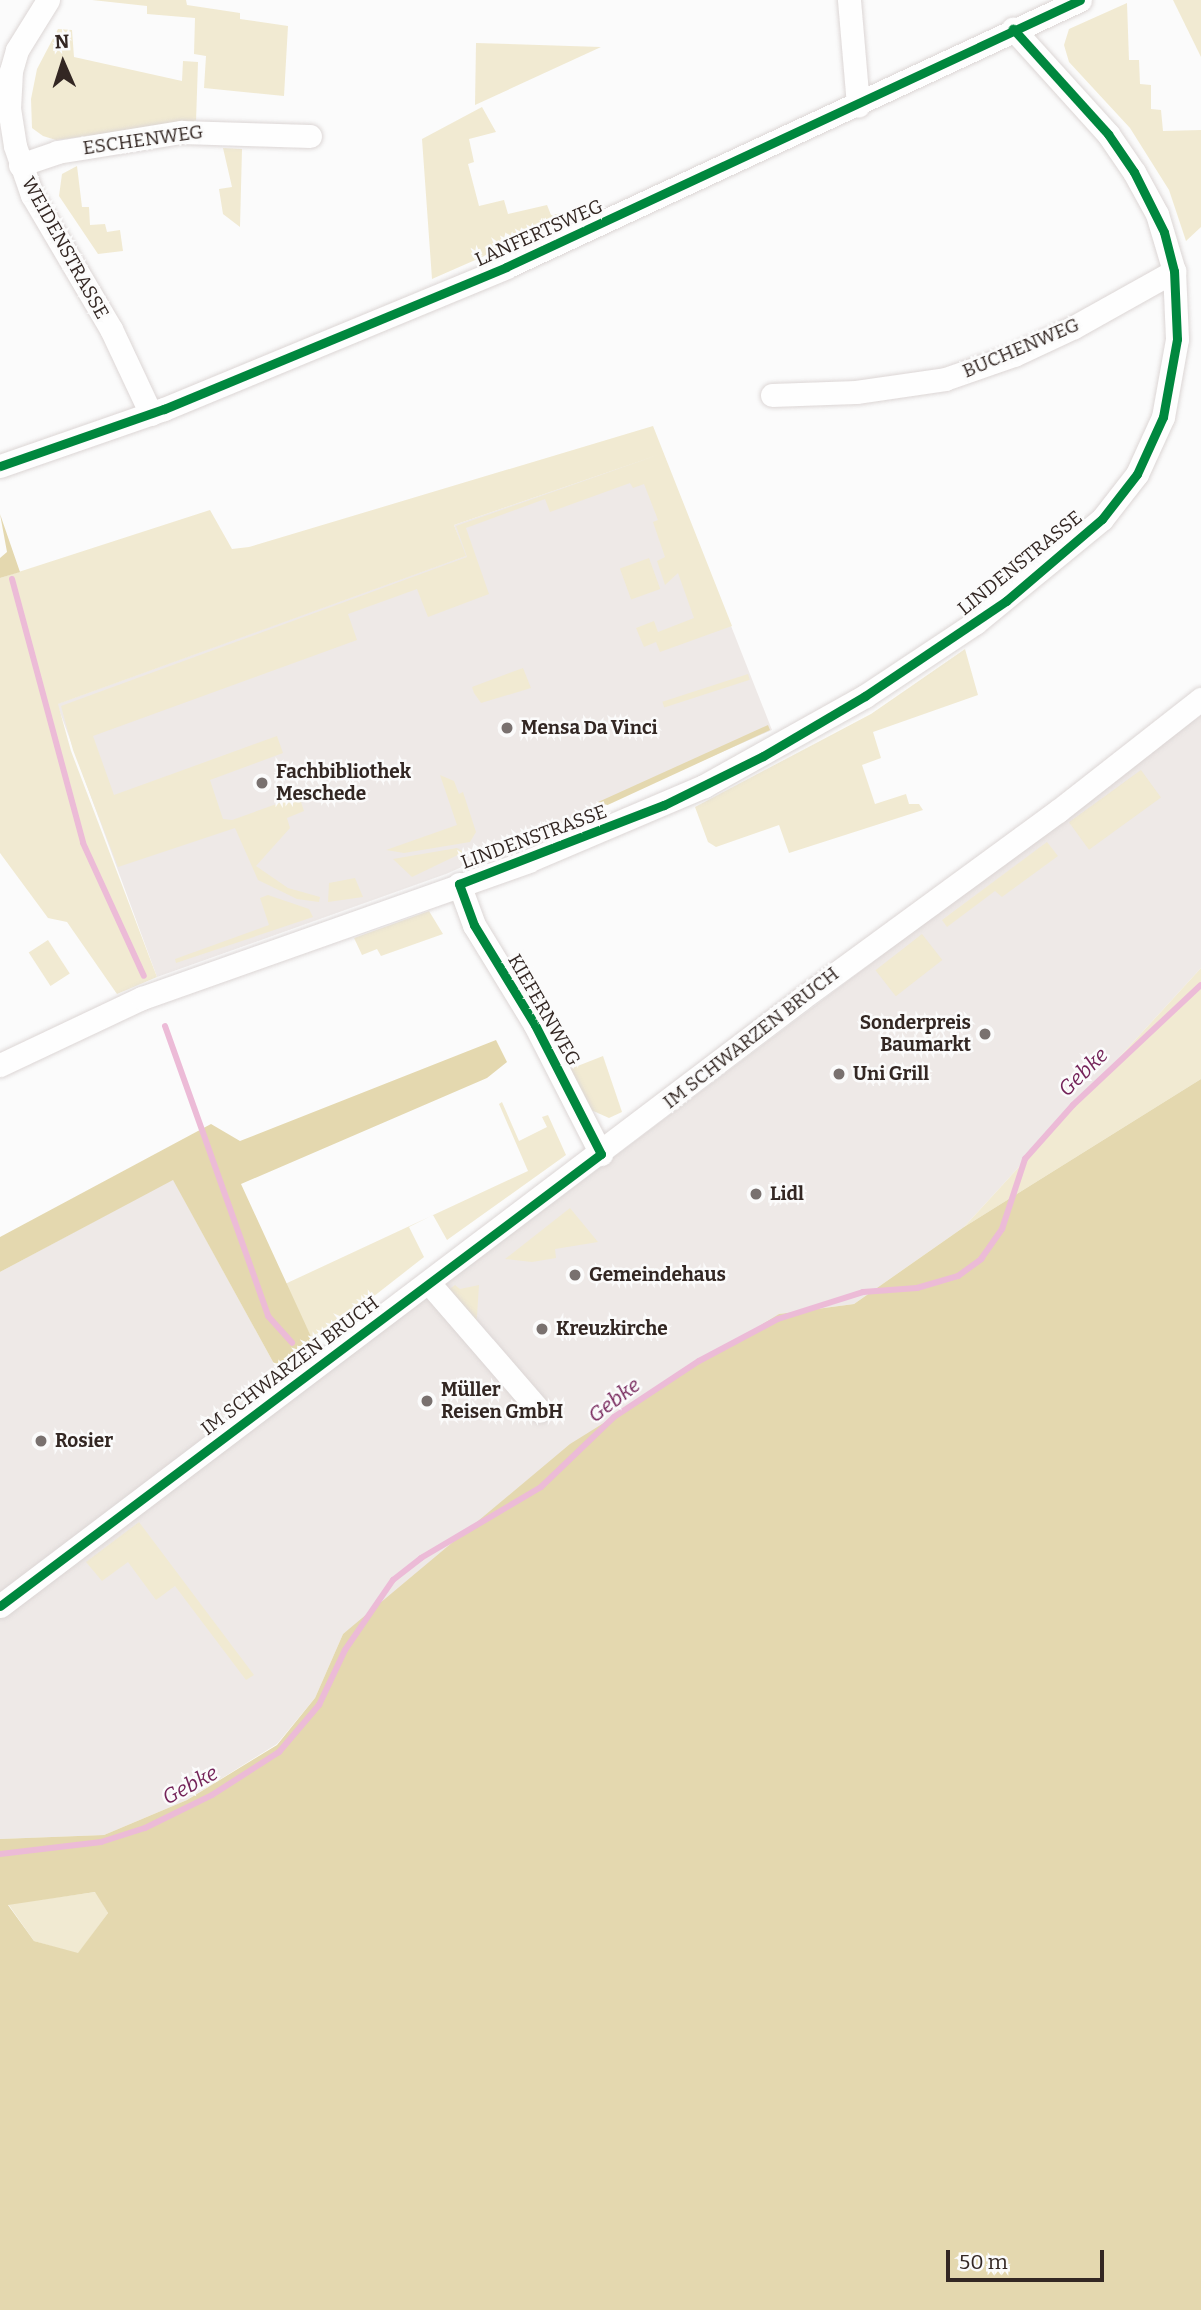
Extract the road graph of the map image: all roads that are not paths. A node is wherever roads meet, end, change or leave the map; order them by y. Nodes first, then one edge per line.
1 (48, 0) edge
2 (849, 0) edge
3 (1080, 0) edge
4 (1013, 29) junction
5 (858, 106) junction
6 (310, 136) dead end
7 (20, 164) junction
8 (1174, 271) junction
9 (772, 395) dead end
10 (151, 414) junction
11 (0, 466) edge
12 (1201, 699) edge
13 (459, 884) junction
14 (0, 1065) edge
15 (601, 1154) junction
16 (429, 1283) junction
17 (540, 1411) dead end
18 (0, 1606) edge

1 - 7 street, WEIDENSTRASSE
2 - 5 street
3 - 4 street, LANFERTSWEG
4 - 5 street, LANFERTSWEG
4 - 8 street, LINDENSTRASSE
5 - 10 street, LANFERTSWEG
6 - 7 street, ESCHENWEG
7 - 10 street, WEIDENSTRASSE
8 - 9 street, BUCHENWEG
8 - 13 street, LINDENSTRASSE
10 - 11 street, LANFERTSWEG
12 - 15 street, IM SCHWARZEN BRUCH
13 - 14 street, LINDENSTRASSE
13 - 15 street, KIEFERNWEG
15 - 16 street, IM SCHWARZEN BRUCH
16 - 17 street
16 - 18 street, IM SCHWARZEN BRUCH

